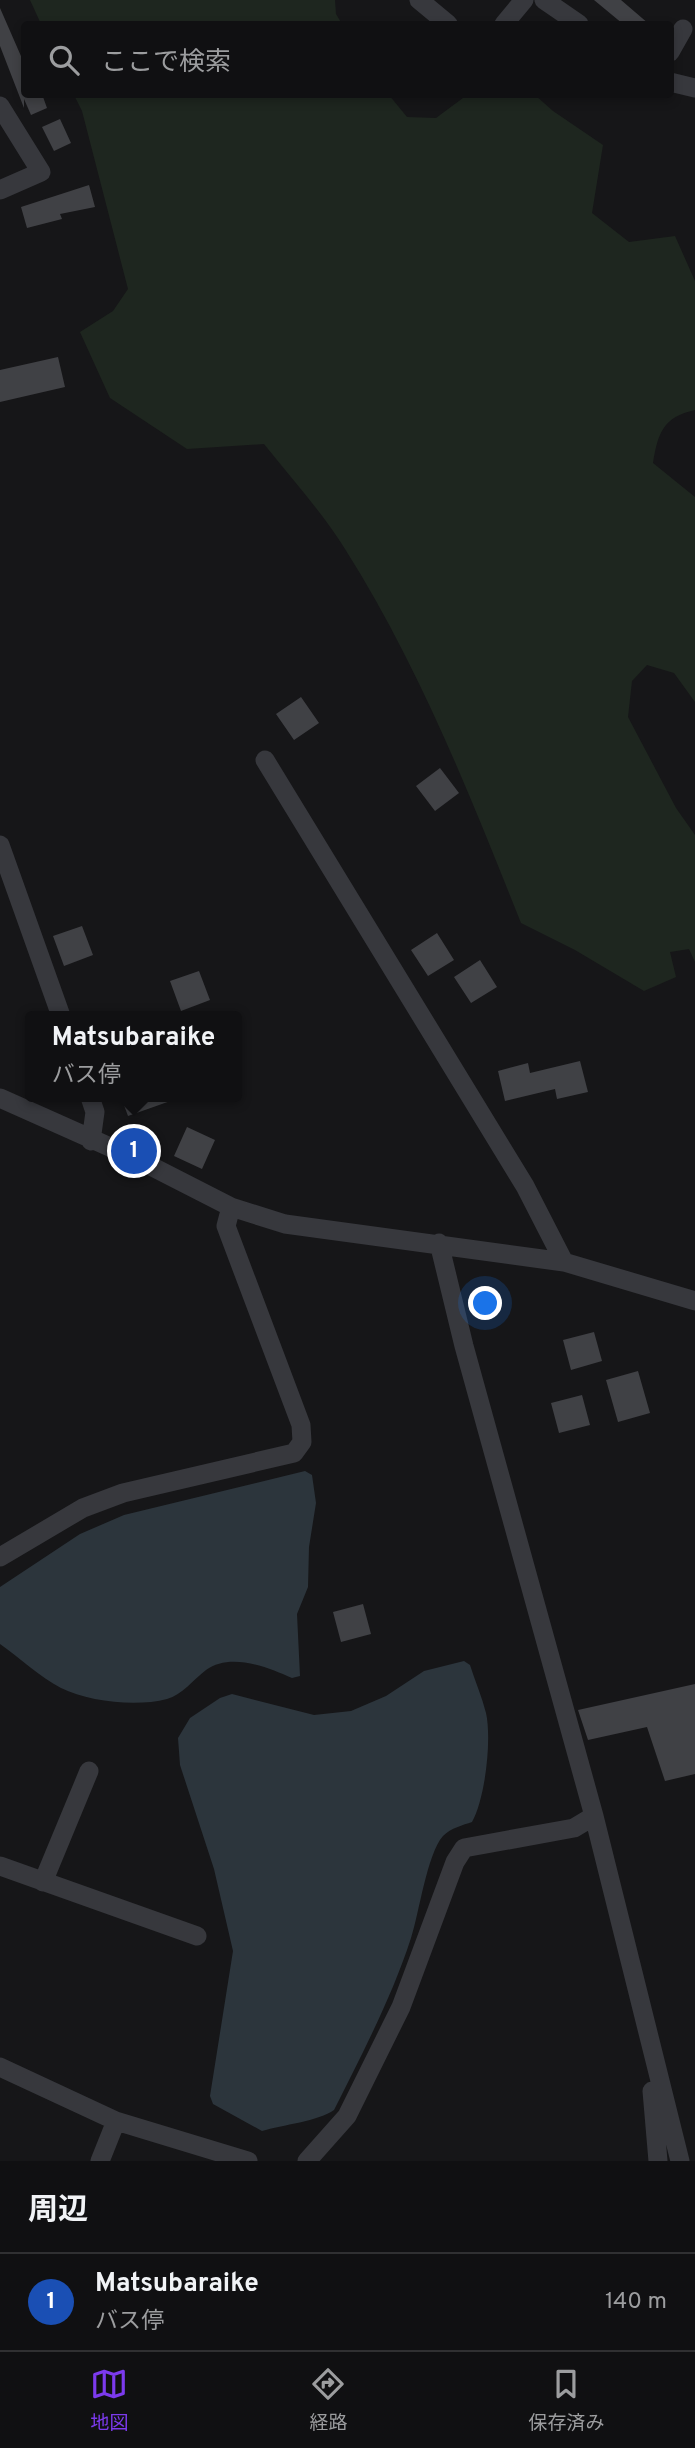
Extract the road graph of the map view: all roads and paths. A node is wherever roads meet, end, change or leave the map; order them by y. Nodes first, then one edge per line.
1 (419, 0) edge
2 (524, 0) edge
3 (544, 0) edge
4 (444, 21) edge
5 (506, 21) edge
6 (575, 21) edge
7 (683, 29) dead end
8 (674, 45) edge
9 (674, 83) edge
10 (695, 88) edge
11 (0, 106) edge
12 (0, 190) edge
13 (265, 760) dead end
14 (0, 845) edge
15 (59, 1011) edge
16 (0, 1098) edge
17 (92, 1102) edge
18 (91, 1141) junction
19 (231, 1207) junction
20 (439, 1243) junction
21 (564, 1262) junction
22 (695, 1301) edge
23 (0, 1557) edge
24 (89, 1771) dead end
25 (594, 1816) junction
26 (0, 1866) edge
27 (43, 1882) junction
28 (197, 1936) dead end
29 (648, 2042) junction
30 (0, 2067) edge
31 (116, 2121) junction
32 (100, 2161) edge
33 (248, 2161) edge
34 (307, 2161) edge
35 (658, 2161) edge
36 (680, 2161) edge

1 - 4 street
2 - 5 street
3 - 6 street
7 - 8 street
9 - 10 street
11 - 12 street
13 - 21 street
14 - 15 street
16 - 18 street
17 - 18 street
18 - 19 street
19 - 20 street
19 - 23 street
20 - 21 street
20 - 25 street
21 - 22 street
24 - 27 street
25 - 29 street
25 - 34 street
26 - 27 street
27 - 28 street
29 - 35 street
29 - 36 street
30 - 31 street
31 - 32 street
31 - 33 street

